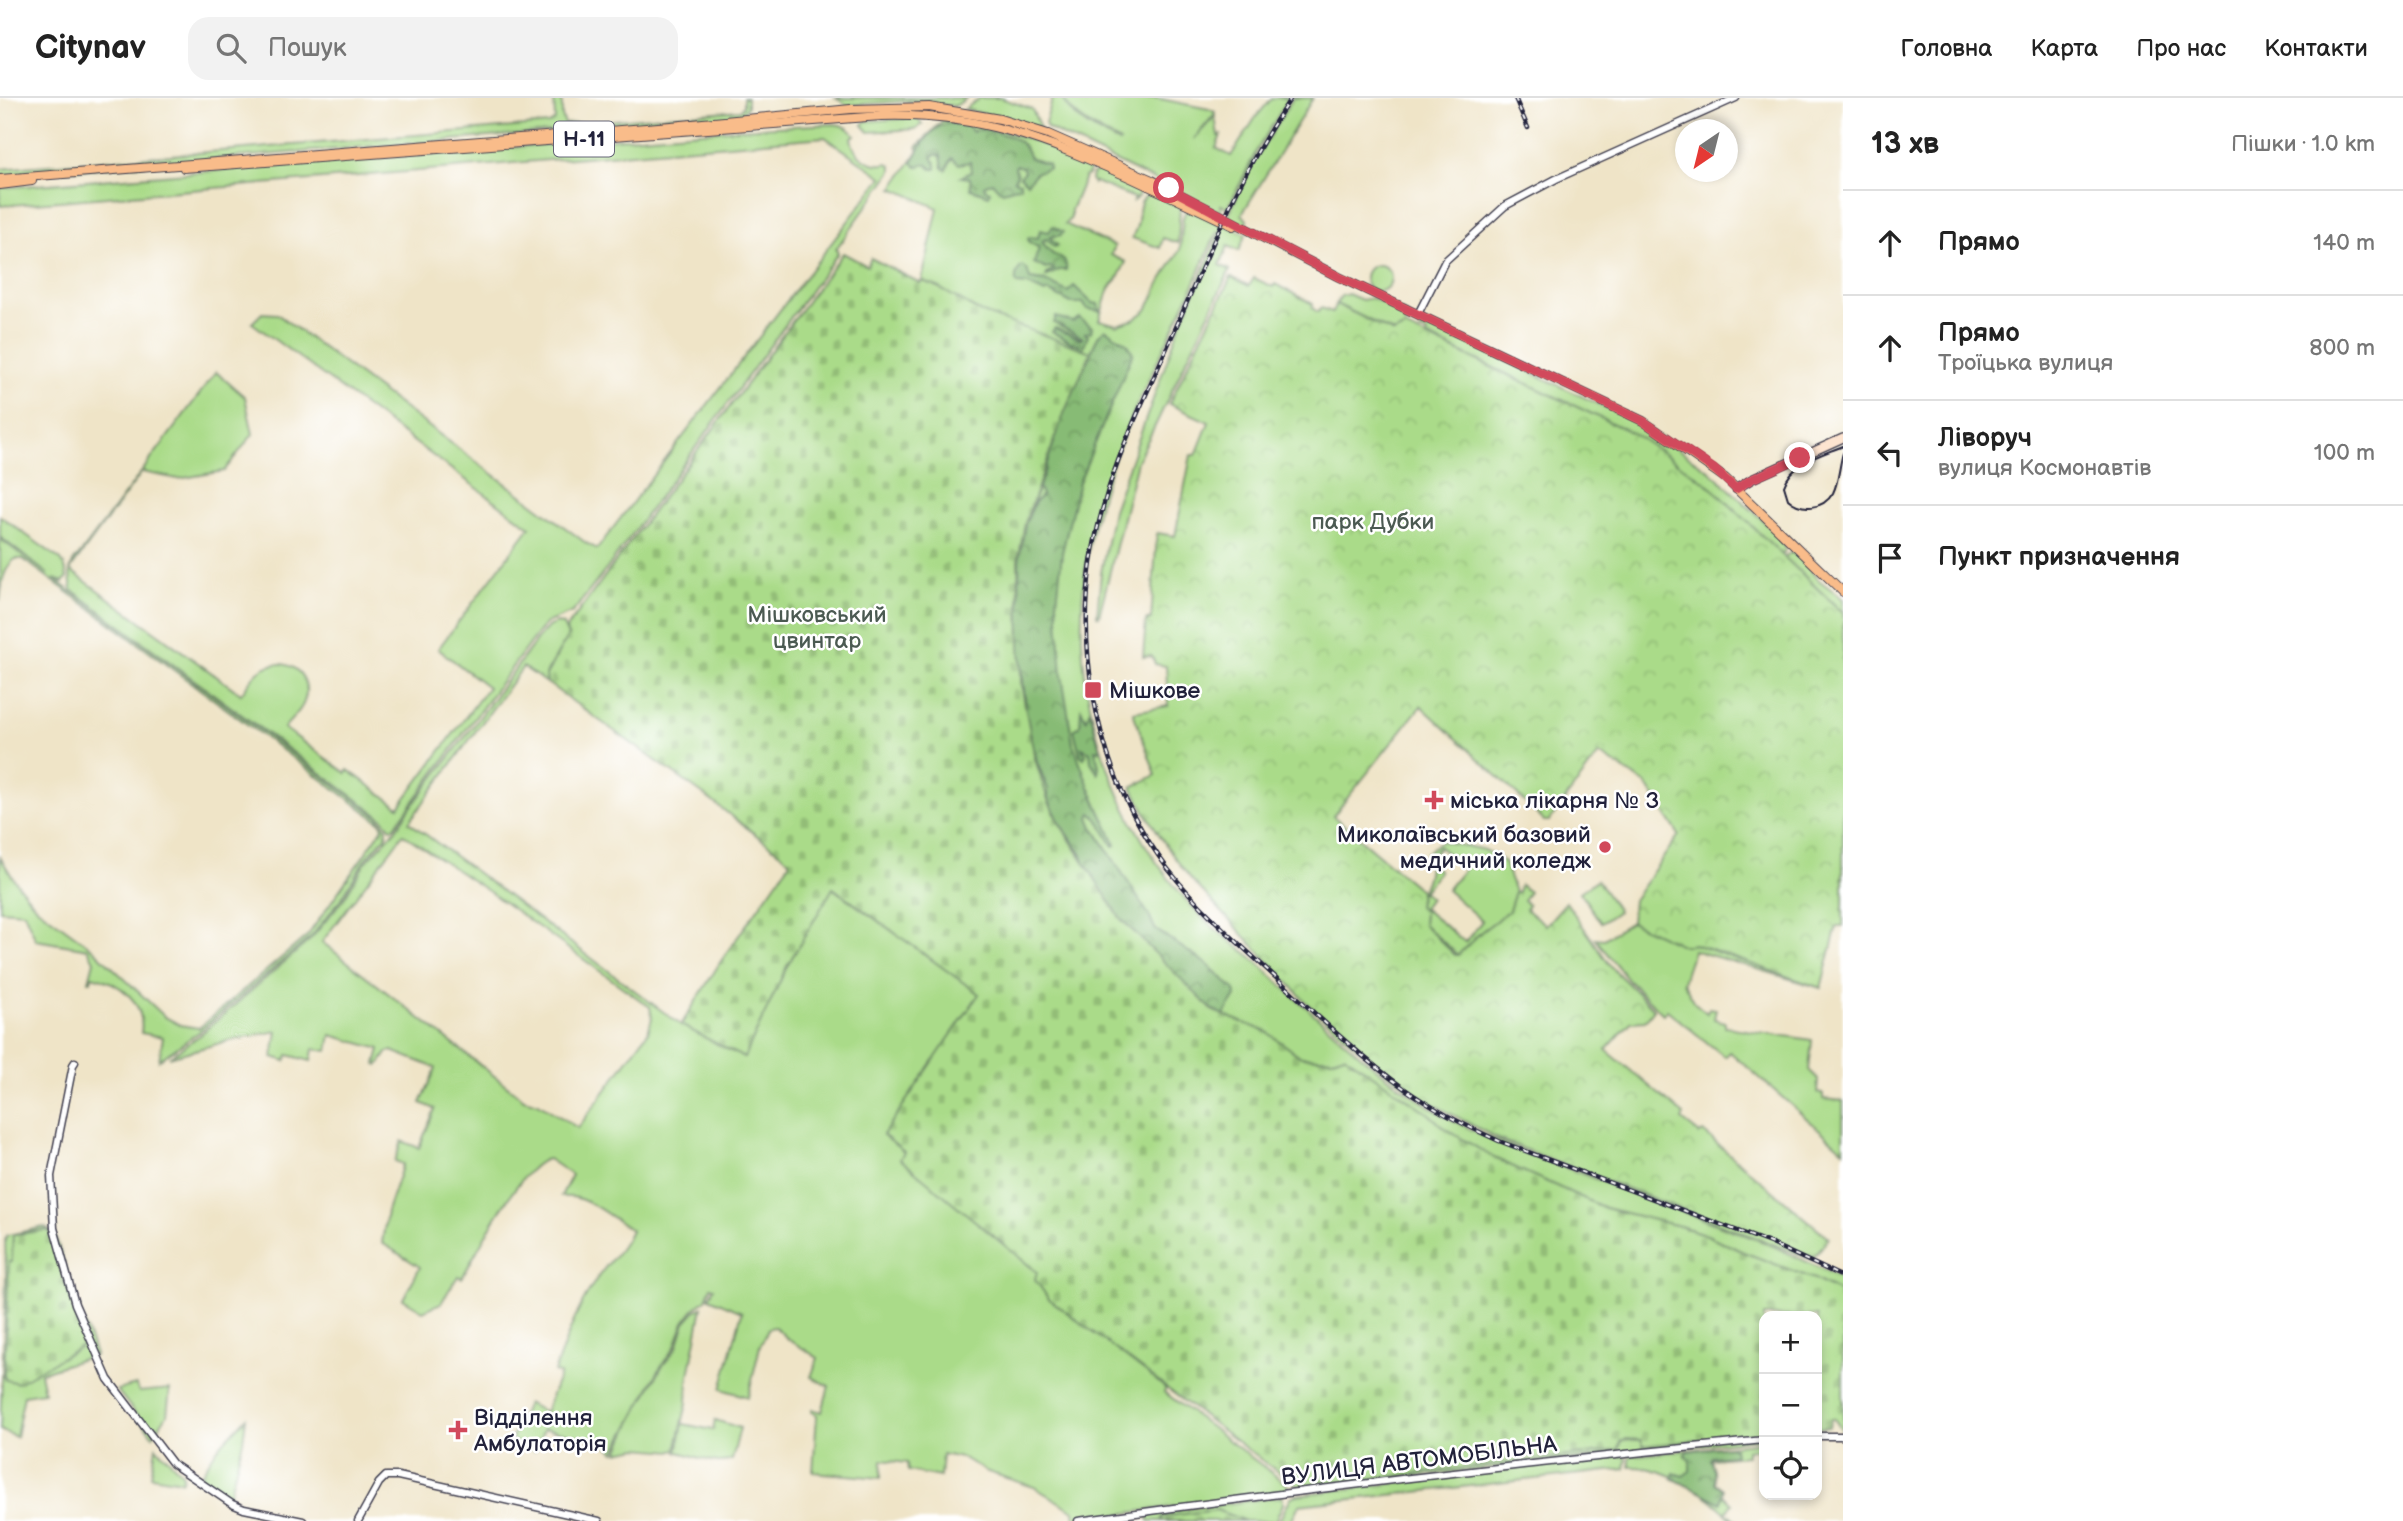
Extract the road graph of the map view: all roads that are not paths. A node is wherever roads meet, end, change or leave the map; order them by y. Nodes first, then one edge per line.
1 (1736, 98) edge
2 (0, 179) edge
3 (0, 185) edge
4 (1254, 234) junction
5 (1418, 314) junction
6 (1843, 438) edge
7 (1736, 489) junction
8 (1843, 592) edge
9 (75, 1062) dead end
10 (1822, 1436) edge
11 (1843, 1436) edge
12 (1759, 1440) edge
13 (303, 1521) edge
14 (358, 1521) edge
15 (599, 1521) edge
16 (1079, 1521) edge

1 - 5 street
2 - 4 main road, Н-11
3 - 4 main road, Н-11
4 - 5 main road, Н-11
5 - 7 main road, Н-11
6 - 7 main road
7 - 8 main road, Н-11
9 - 13 street
10 - 11 street
12 - 16 street, ВУЛИЦЯ АВТОМОБІЛЬНА
14 - 15 street

